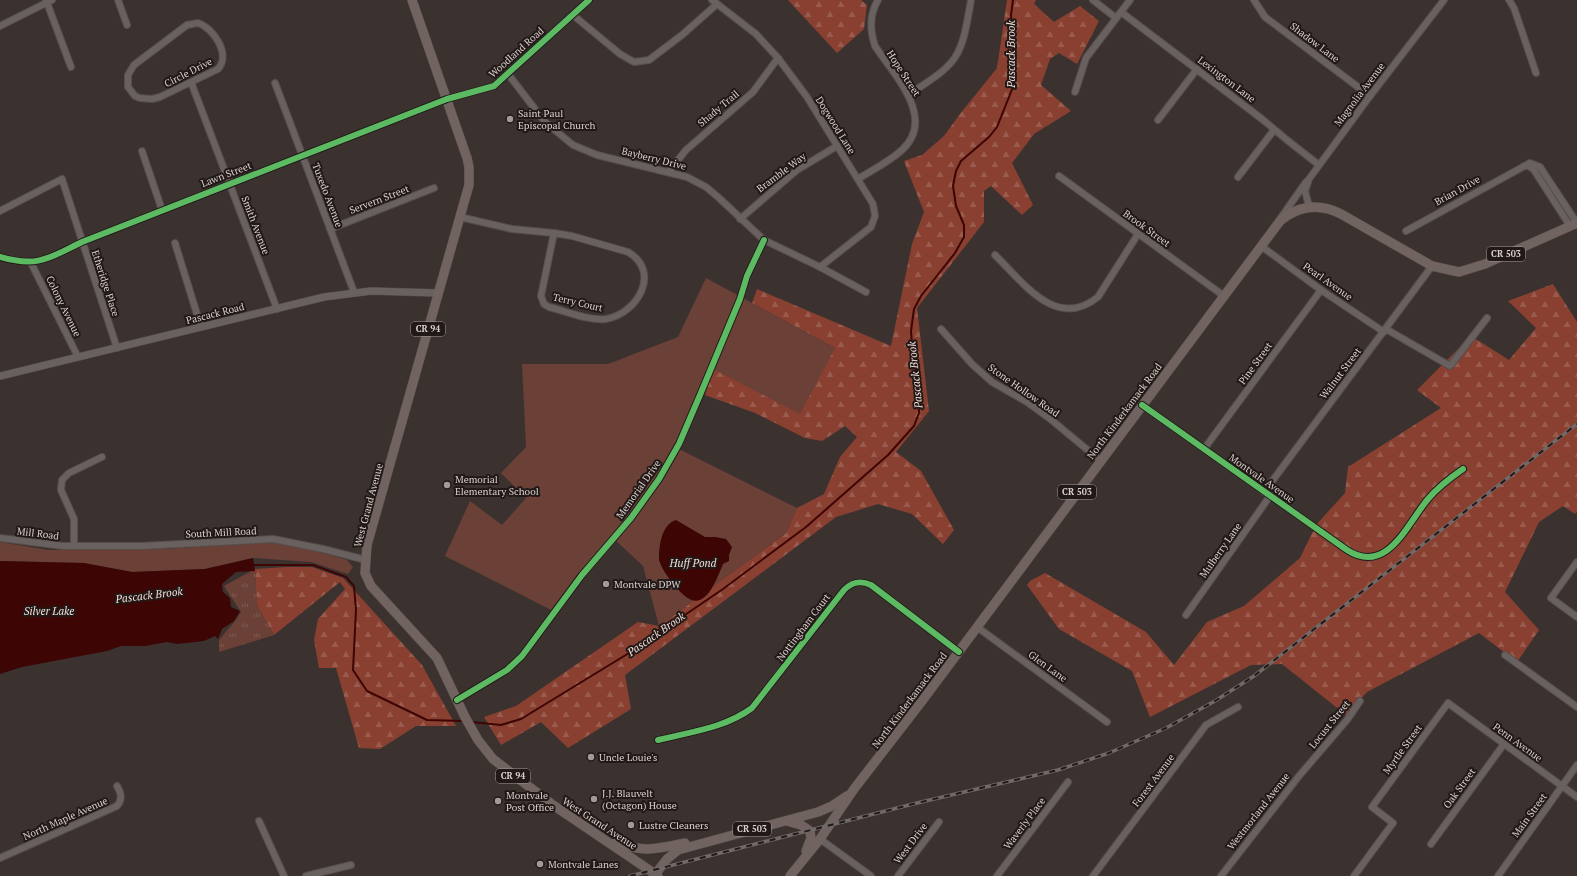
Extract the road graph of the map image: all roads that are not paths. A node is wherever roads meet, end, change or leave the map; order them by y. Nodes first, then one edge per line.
1 (118, 0) edge
2 (412, 0) edge
3 (589, 0) edge
4 (878, 0) edge
5 (971, 0) edge
6 (1093, 0) edge
7 (1130, 0) edge
8 (1254, 0) edge
9 (1444, 0) edge
10 (1509, 0) edge
11 (48, 1) edge
12 (715, 2) edge
13 (1121, 12) junction
14 (573, 15) junction
15 (1116, 18) junction
16 (128, 25) dead end
17 (0, 26) edge
18 (778, 58) junction
19 (70, 67) dead end
20 (1197, 69) junction
21 (1536, 73) dead end
22 (508, 74) junction
23 (191, 82) junction
24 (276, 83) dead end
25 (1075, 92) dead end
26 (908, 95) junction
27 (1370, 96) junction
28 (447, 99) junction
29 (1158, 120) dead end
30 (1274, 130) junction
31 (837, 146) junction
32 (142, 151) dead end
33 (302, 155) junction
34 (1319, 165) junction
35 (669, 171) junction
36 (1315, 172) junction
37 (1058, 176) dead end
38 (1238, 177) dead end
39 (858, 179) junction
40 (230, 184) junction
41 (434, 188) dead end
42 (1309, 206) junction
43 (162, 210) junction
44 (0, 211) edge
45 (460, 217) junction
46 (740, 219) junction
47 (1575, 224) edge
48 (1275, 227) junction
49 (330, 229) junction
50 (1406, 231) dead end
51 (554, 233) junction
52 (1138, 234) junction
53 (764, 240) junction
54 (82, 242) junction
55 (175, 243) dead end
56 (1261, 246) junction
57 (995, 255) dead end
58 (0, 258) edge
59 (31, 263) junction
60 (1432, 266) junction
61 (820, 267) junction
62 (1321, 290) junction
63 (354, 292) junction
64 (866, 292) dead end
65 (438, 293) junction
66 (1224, 296) junction
67 (277, 309) junction
68 (1487, 318) dead end
69 (201, 327) junction
70 (941, 329) dead end
71 (1385, 330) junction
72 (117, 348) junction
73 (78, 357) junction
74 (0, 376) edge
75 (1142, 405) junction
76 (1204, 449) junction
77 (102, 457) dead end
78 (1101, 461) junction
79 (1463, 469) dead end
80 (1264, 492) junction
81 (1270, 496) junction
82 (0, 538) edge
83 (74, 546) junction
84 (366, 560) junction
85 (1577, 562) edge
86 (1186, 615) dead end
87 (1577, 617) edge
88 (977, 627) junction
89 (959, 652) junction
90 (1505, 655) dead end
91 (457, 700) junction
92 (1360, 701) dead end
93 (1448, 704) joint
94 (1238, 707) dead end
95 (1577, 707) edge
96 (1107, 722) dead end
97 (658, 740) dead end
98 (1504, 744) junction
99 (1313, 760) joint
100 (1577, 765) edge
101 (1068, 782) dead end
102 (117, 786) dead end
103 (1562, 786) junction
104 (854, 789) junction
105 (1577, 797) edge
106 (259, 821) dead end
107 (787, 821) junction
108 (938, 822) dead end
109 (810, 831) junction
110 (820, 839) junction
111 (606, 840) junction
112 (698, 844) junction
113 (1431, 844) dead end
114 (0, 858) edge
115 (351, 865) dead end
116 (792, 874) edge
117 (656, 875) edge
118 (284, 876) edge
119 (306, 876) edge
120 (871, 876) edge
121 (898, 876) edge
122 (997, 876) edge
123 (1093, 876) edge
124 (1220, 876) edge
125 (1354, 876) edge
126 (1498, 876) edge

1 - 16 street
2 - 28 main road, CR 94
3 - 14 street, Woodland Road
4 - 26 street, Hope Street
5 - 26 street
6 - 15 street
7 - 13 street
8 - 27 street, Shadow Lane
9 - 27 street, Magnolia Avenue
10 - 21 street
11 - 17 street
11 - 19 street
12 - 14 street
12 - 18 street, Dogwood Lane
13 - 15 street
13 - 20 street, Lexington Lane
14 - 22 street, Woodland Road
15 - 25 street
18 - 31 street, Dogwood Lane
18 - 35 street, Shady Trail
20 - 29 street
20 - 30 street, Lexington Lane
22 - 28 street, Woodland Road
22 - 35 street, Bayberry Drive
23 - 23 street, Circle Drive
23 - 40 street, Smith Avenue
24 - 33 street, Tuxedo Avenue
26 - 39 street, Hope Street
27 - 34 street, Magnolia Avenue
28 - 33 street, Lawn Street
28 - 45 main road, West Grand Avenue / CR 94
30 - 34 street, Lexington Lane
30 - 38 street
31 - 39 street, Dogwood Lane
31 - 46 street, Bramble Way
32 - 43 street
33 - 40 street, Lawn Street
33 - 49 street, Tuxedo Avenue
34 - 36 street, Magnolia Avenue
35 - 46 street, Bayberry Drive
36 - 42 street, Magnolia Avenue
36 - 48 street
37 - 52 street, Brook Street
39 - 61 street, Dogwood Lane
40 - 43 street, Lawn Street
40 - 67 street, Smith Avenue
41 - 49 street, Servern Street
42 - 48 main road, North Kinderkamack Road / CR 503
42 - 60 main road, CR 503
43 - 54 street, Lawn Street
44 - 54 street, Etheridge Place
45 - 51 street, Terry Court
45 - 65 main road, West Grand Avenue / CR 94
46 - 53 street, Bayberry Drive
47 - 50 street, Brian Drive
47 - 60 main road, CR 503
48 - 56 main road, North Kinderkamack Road / CR 503
49 - 63 street, Tuxedo Avenue
51 - 51 street, Terry Court
52 - 57 street
52 - 66 street, Brook Street
53 - 61 street, Bayberry Drive
53 - 91 street, Memorial Drive
54 - 59 street, Lawn Street
54 - 72 street, Etheridge Place
55 - 69 street
56 - 62 street, Pearl Avenue
56 - 66 main road, North Kinderkamack Road / CR 503
58 - 59 street, Lawn Street
59 - 73 street, Colony Avenue
60 - 71 street, Walnut Street
61 - 64 street, Bayberry Drive
62 - 71 street, Pearl Avenue
62 - 76 street, Pine Street
63 - 65 street, Pascack Road
63 - 67 street, Pascack Road
65 - 84 main road, West Grand Avenue / CR 94
66 - 75 main road, North Kinderkamack Road / CR 503
67 - 69 street, Pascack Road
68 - 71 street, Pearl Avenue
69 - 72 street, Pascack Road
70 - 78 street, Stone Hollow Road
71 - 80 street, Walnut Street
72 - 73 street, Pascack Road
73 - 74 street, Pascack Road
75 - 76 street, Montvale Avenue
75 - 78 main road, North Kinderkamack Road / CR 503
76 - 80 street, Montvale Avenue
77 - 83 street
78 - 88 main road, North Kinderkamack Road / CR 503
79 - 81 street, Montvale Avenue
80 - 81 street, Montvale Avenue
81 - 86 street, Mulberry Lane
82 - 83 street, Mill Road
83 - 84 street, South Mill Road
84 - 91 main road, West Grand Avenue / CR 94
85 - 87 street
88 - 89 main road, North Kinderkamack Road / CR 503
88 - 96 street, Glen Lane
89 - 97 street, Nottingham Court
89 - 104 main road, North Kinderkamack Road / CR 503
90 - 95 street
91 - 111 main road, West Grand Avenue / CR 94
92 - 99 street, Locust Street
93 - 98 street, Penn Avenue
93 - 125 street, Myrtle Street
94 - 123 street, Forest Avenue
98 - 103 street, Penn Avenue
98 - 113 street, Oak Street
99 - 124 street, Westmorland Avenue
100 - 103 street, Main Street
101 - 122 street, Waverly Place
102 - 114 street, North Maple Avenue
103 - 105 street, Penn Avenue
103 - 126 street, Main Street
104 - 107 main road, CR 503
104 - 110 main road, North Kinderkamack Road / CR 503
106 - 118 street
107 - 109 main road
107 - 112 main road, CR 503
108 - 121 street, West Drive
109 - 110 main road
109 - 116 main road
110 - 116 main road, North Kinderkamack Road / CR 503
110 - 120 street
111 - 112 main road
111 - 117 main road, West Grand Avenue / CR 94
112 - 117 main road, CR 503
115 - 119 street

